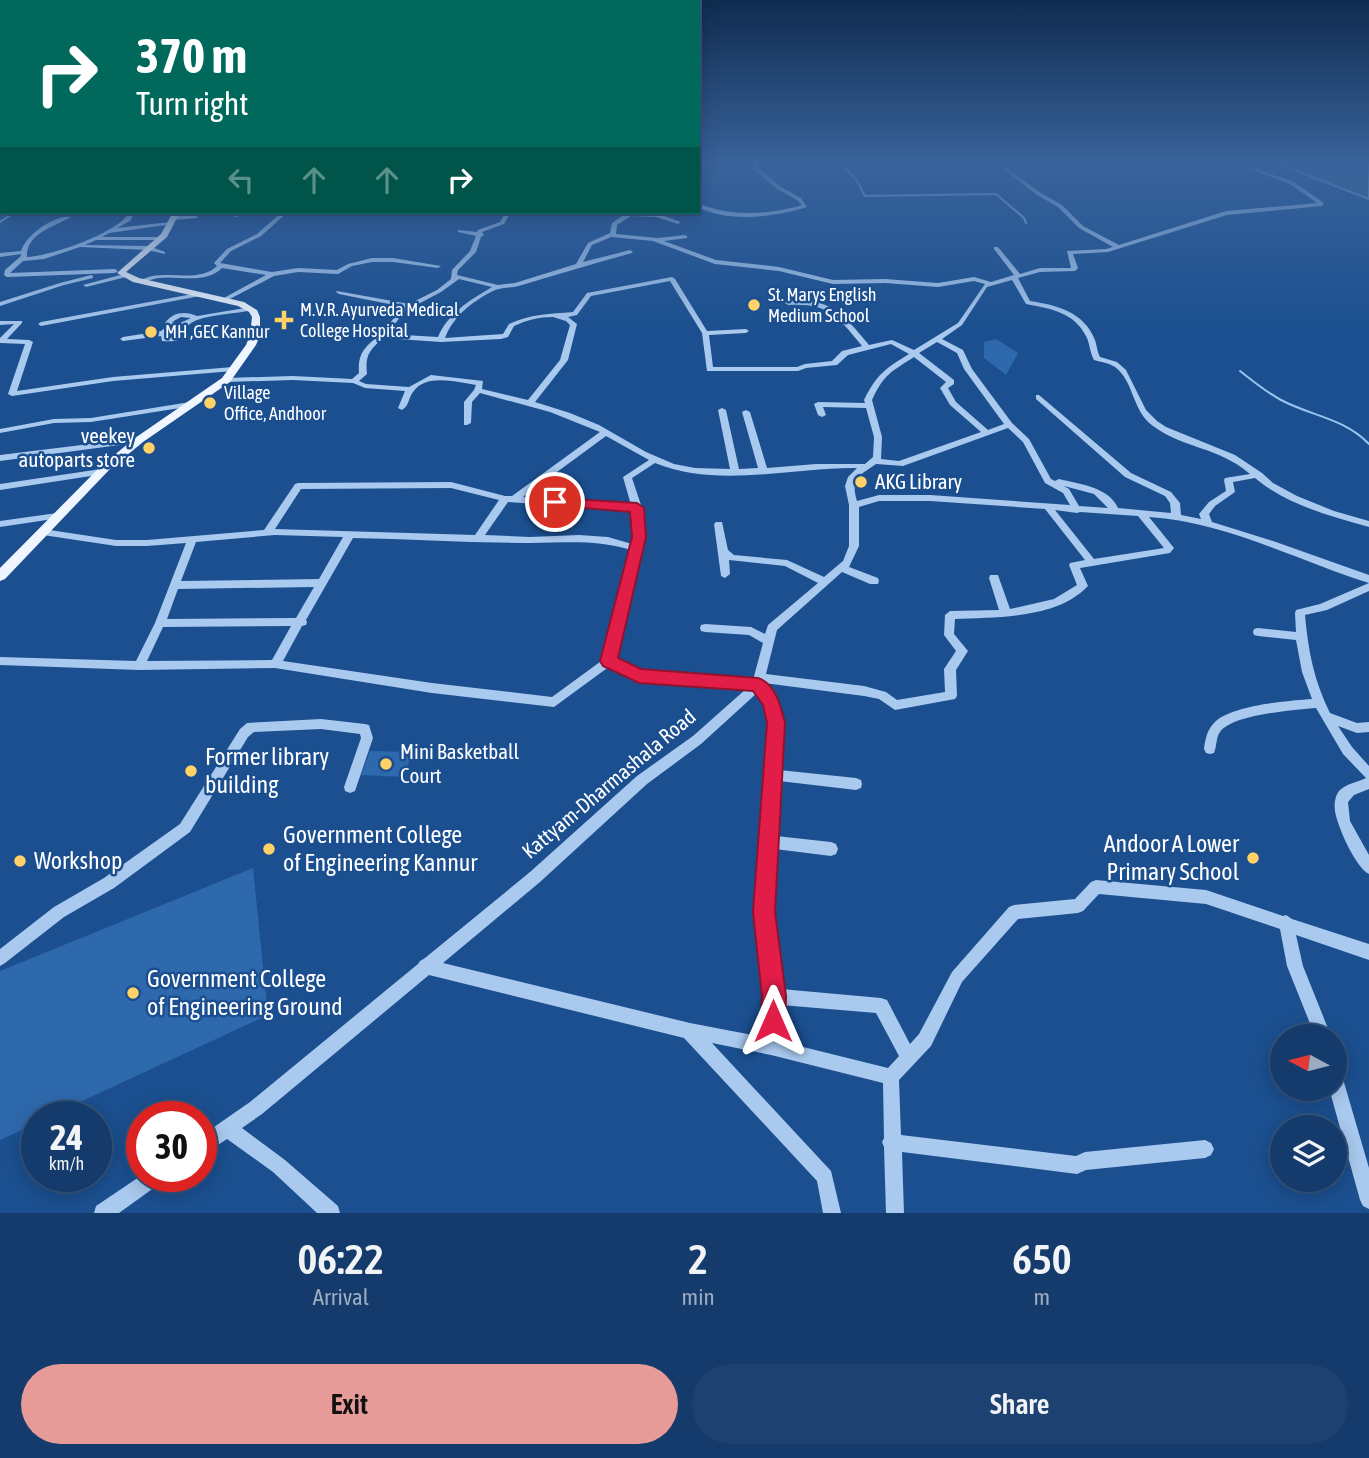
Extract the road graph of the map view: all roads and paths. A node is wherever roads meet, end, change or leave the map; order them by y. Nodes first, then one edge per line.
1 (61, 220) edge
2 (128, 220) edge
3 (165, 220) edge
4 (172, 220) edge
5 (277, 220) edge
6 (504, 220) edge
7 (619, 220) edge
8 (670, 220) edge
9 (1073, 220) edge
10 (1205, 220) edge
11 (678, 222) dead end
12 (108, 231) junction
13 (460, 231) dead end
14 (481, 235) junction
15 (611, 235) junction
16 (657, 237) junction
17 (685, 237) dead end
18 (161, 238) junction
19 (96, 239) junction
20 (77, 246) junction
21 (1118, 247) junction
22 (149, 248) junction
23 (996, 248) dead end
24 (629, 252) dead end
25 (163, 253) dead end
26 (0, 255) edge
27 (224, 255) junction
28 (235, 255) dead end
29 (22, 256) junction
30 (578, 265) junction
31 (221, 266) junction
32 (438, 266) dead end
33 (121, 272) junction
34 (272, 274) junction
35 (4, 275) edge
36 (1016, 277) junction
37 (454, 278) junction
38 (142, 281) junction
39 (991, 284) junction
40 (497, 287) junction
41 (68, 289) dead end
42 (340, 292) dead end
43 (198, 295) junction
44 (224, 300) junction
45 (788, 303) dead end
46 (0, 304) edge
47 (409, 306) junction
48 (251, 309) junction
49 (562, 315) junction
50 (197, 318) junction
51 (0, 323) edge
52 (41, 324) dead end
53 (184, 325) junction
54 (171, 326) junction
55 (746, 331) dead end
56 (164, 333) junction
57 (705, 333) junction
58 (382, 336) junction
59 (123, 339) dead end
60 (442, 340) junction
61 (939, 340) junction
62 (867, 347) junction
63 (915, 354) junction
64 (233, 369) junction
65 (226, 380) junction
66 (354, 381) junction
67 (951, 382) junction
68 (970, 382) dead end
69 (410, 388) junction
70 (478, 390) junction
71 (1039, 397) dead end
72 (531, 402) junction
73 (190, 404) junction
74 (869, 405) junction
75 (402, 408) dead end
76 (722, 410) dead end
77 (746, 412) dead end
78 (822, 415) dead end
79 (467, 423) dead end
80 (1009, 425) junction
81 (0, 432) edge
82 (606, 432) junction
83 (985, 432) junction
84 (139, 440) junction
85 (0, 458) edge
86 (654, 460) junction
87 (876, 461) junction
88 (864, 466) junction
89 (764, 470) junction
90 (101, 472) junction
91 (736, 472) junction
92 (1259, 475) junction
93 (1046, 478) junction
94 (0, 488) edge
95 (510, 499) junction
96 (854, 505) junction
97 (637, 508) junction
98 (1049, 508) junction
99 (1077, 510) junction
100 (1114, 512) junction
101 (1141, 513) junction
102 (57, 516) junction
103 (1176, 516) junction
104 (1207, 522) junction
105 (0, 524) edge
106 (719, 524) dead end
107 (1369, 524) edge
108 (43, 532) junction
109 (267, 533) junction
110 (350, 534) junction
111 (478, 537) junction
112 (192, 540) junction
113 (636, 548) junction
114 (723, 551) junction
115 (1091, 561) junction
116 (841, 568) junction
117 (725, 574) dead end
118 (0, 576) edge
119 (994, 578) dead end
120 (1369, 579) edge
121 (874, 581) dead end
122 (825, 582) junction
123 (323, 583) junction
124 (174, 585) junction
125 (1369, 587) edge
126 (1006, 614) junction
127 (302, 622) junction
128 (160, 623) junction
129 (705, 628) dead end
130 (1258, 632) dead end
131 (1302, 637) junction
132 (769, 641) junction
133 (609, 661) junction
134 (0, 662) edge
135 (275, 664) junction
136 (139, 666) junction
137 (759, 681) junction
138 (1318, 703) junction
139 (1328, 717) junction
140 (1369, 727) edge
141 (1210, 749) dead end
142 (1369, 774) edge
143 (773, 775) junction
144 (1369, 783) edge
145 (856, 784) dead end
146 (350, 787) dead end
147 (769, 842) junction
148 (831, 849) dead end
149 (1369, 867) edge
150 (1286, 922) junction
151 (1369, 952) edge
152 (0, 958) edge
153 (425, 967) junction
154 (774, 996) junction
155 (1318, 1024) edge
156 (690, 1031) junction
157 (771, 1047) junction
158 (909, 1058) junction
159 (891, 1077) junction
160 (1341, 1101) edge
161 (228, 1129) junction
162 (217, 1136) edge
163 (891, 1142) junction
164 (1205, 1149) dead end
165 (133, 1192) edge
166 (1368, 1195) edge
167 (103, 1213) edge
168 (331, 1213) edge
169 (832, 1213) edge
170 (895, 1213) edge

1 - 29 street
2 - 12 street
3 - 12 street
4 - 18 main road
5 - 27 street
6 - 14 street
7 - 15 street
8 - 11 street
9 - 21 street
10 - 21 street
12 - 19 street
13 - 14 street
14 - 37 street
15 - 16 street
15 - 30 street
16 - 17 street
16 - 39 street
18 - 19 street
18 - 22 main road
19 - 20 street
20 - 22 street
20 - 29 street
21 - 36 street
22 - 25 street
22 - 33 main road
23 - 36 street
24 - 30 street
26 - 29 street
27 - 28 street
27 - 31 street
29 - 35 street
30 - 40 street
31 - 34 street
31 - 38 street
32 - 34 street
33 - 35 street
33 - 38 main road
33 - 41 street
33 - 46 street
34 - 44 street
36 - 39 street
36 - 92 street
37 - 40 street
37 - 47 street
38 - 43 main road
39 - 61 street
40 - 60 street
42 - 47 street
43 - 44 main road
43 - 52 street
44 - 48 main road
45 - 62 street
47 - 58 street
48 - 50 street
48 - 64 main road
49 - 57 street
49 - 60 street
49 - 72 street
50 - 53 street
50 - 54 street
51 - 64 street
53 - 54 street
53 - 56 street
54 - 56 street
55 - 57 street
56 - 59 street
57 - 62 street
58 - 60 street
58 - 66 street
61 - 63 street
61 - 80 street
62 - 63 street
63 - 67 street
63 - 74 street
64 - 65 main road
65 - 66 street
65 - 73 main road
66 - 69 street
67 - 68 street
67 - 83 street
69 - 70 street
69 - 75 street
70 - 72 street
70 - 79 street
71 - 103 street
72 - 82 street
73 - 81 street
73 - 84 main road
74 - 78 street
74 - 87 street
76 - 91 street
77 - 89 street
80 - 83 street
80 - 93 street
82 - 86 street
82 - 95 street
83 - 87 street
84 - 85 street
84 - 90 main road
86 - 91 street
86 - 97 street
87 - 88 street
88 - 89 street
88 - 96 street
89 - 91 street
90 - 94 street
90 - 102 main road
92 - 104 street
92 - 107 street
93 - 99 street
93 - 100 street
95 - 97 street
95 - 109 street
95 - 111 street
96 - 98 street
96 - 116 street
97 - 113 street
98 - 99 street
98 - 115 street
99 - 100 street
100 - 101 street
101 - 103 street
101 - 115 street
102 - 105 street
102 - 108 main road
103 - 104 street
104 - 120 street
106 - 114 street
108 - 112 street
108 - 118 main road
109 - 110 street
109 - 112 street
110 - 111 street
110 - 123 street
111 - 113 street
112 - 124 street
113 - 133 street
114 - 117 street
114 - 122 street
115 - 126 street
116 - 121 street
116 - 122 street
119 - 126 street
122 - 132 street
123 - 124 street
123 - 127 street
124 - 128 street
125 - 131 street
126 - 137 street
127 - 128 street
127 - 135 street
128 - 136 street
129 - 132 street
130 - 131 street
131 - 138 street
132 - 137 street
133 - 135 street
133 - 137 street
134 - 136 street
135 - 136 street
137 - 143 street
137 - 153 street, Kattyam-Dharmashala Road
138 - 139 street
138 - 141 street
139 - 140 street
139 - 142 street
143 - 145 street
143 - 147 street
144 - 149 street
146 - 152 street
147 - 148 street
147 - 154 street
150 - 151 street
150 - 155 street
150 - 158 street
153 - 156 street
153 - 161 street, Kattyam-Dharmashala Road
154 - 157 street
154 - 158 street
156 - 157 street
156 - 169 street
157 - 159 street
158 - 159 street
159 - 163 street
160 - 166 street
161 - 162 street, Kattyam-Dharmashala Road
161 - 168 street
163 - 164 street
163 - 170 street
165 - 167 street

